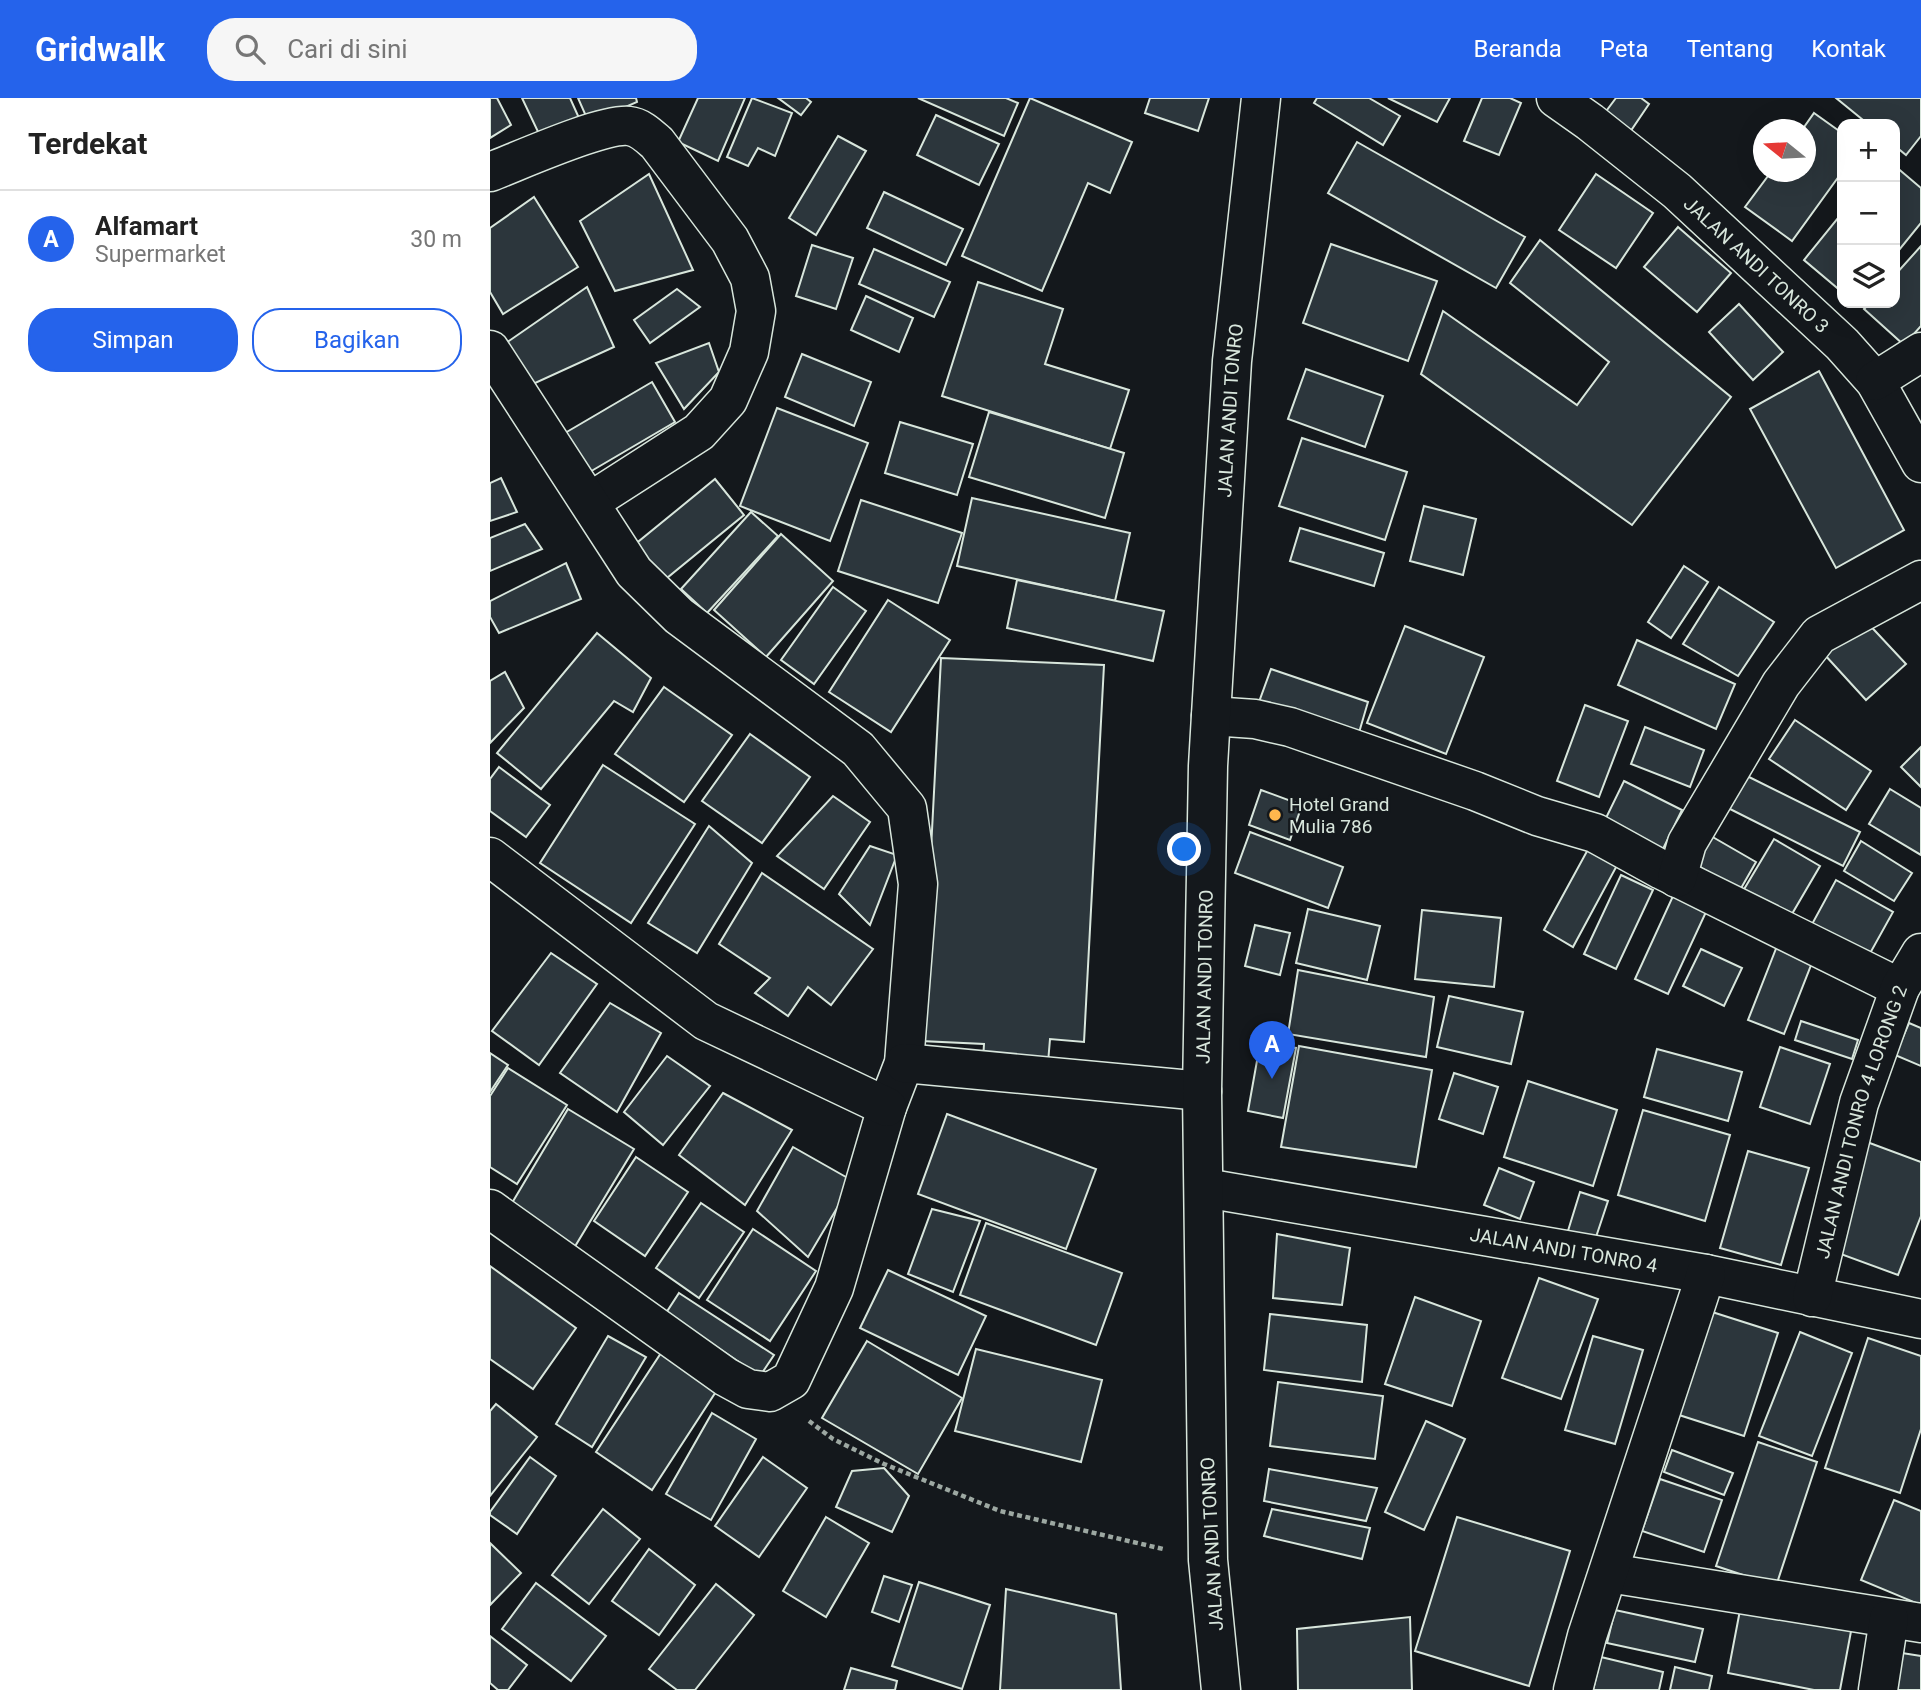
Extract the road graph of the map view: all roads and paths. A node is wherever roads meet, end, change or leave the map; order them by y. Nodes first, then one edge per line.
1 (1261, 98) edge
2 (1556, 98) edge
3 (490, 172) edge
4 (490, 350) edge
5 (1921, 352) edge
6 (1875, 381) junction
7 (1921, 463) edge
8 (590, 502) junction
9 (1921, 580) edge
10 (1211, 716) junction
11 (490, 857) edge
12 (1677, 878) junction
13 (1921, 953) edge
14 (1900, 988) junction
15 (904, 1063) junction
16 (1202, 1091) junction
17 (887, 1107) junction
18 (1205, 1188) junction
19 (490, 1209) edge
20 (1706, 1274) junction
21 (1812, 1297) junction
22 (1921, 1319) edge
23 (770, 1392) junction
24 (1209, 1560) junction
25 (1609, 1573) junction
26 (1905, 1621) edge
27 (1221, 1690) edge
28 (1573, 1690) edge
29 (1878, 1690) edge

1 - 10 street, JALAN ANDI TONRO
2 - 6 street, JALAN ANDI TONRO 3
3 - 8 street
4 - 8 street
5 - 6 street
6 - 7 street, JALAN ANDI TONRO 3
8 - 15 street
9 - 12 street
10 - 12 street
10 - 16 street, JALAN ANDI TONRO
11 - 17 street
12 - 14 street
13 - 14 street, JALAN ANDI TONRO 4 LORONG 2
14 - 21 street, JALAN ANDI TONRO 4 LORONG 2
15 - 16 street
15 - 17 street
16 - 18 street, JALAN ANDI TONRO
17 - 23 street
18 - 20 street, JALAN ANDI TONRO 4
18 - 24 street, JALAN ANDI TONRO
19 - 23 street
20 - 21 street, JALAN ANDI TONRO 4
20 - 25 street
21 - 22 street, JALAN ANDI TONRO 4
23 - 24 path
24 - 27 street, JALAN ANDI TONRO
25 - 26 street
25 - 28 street
26 - 29 street

